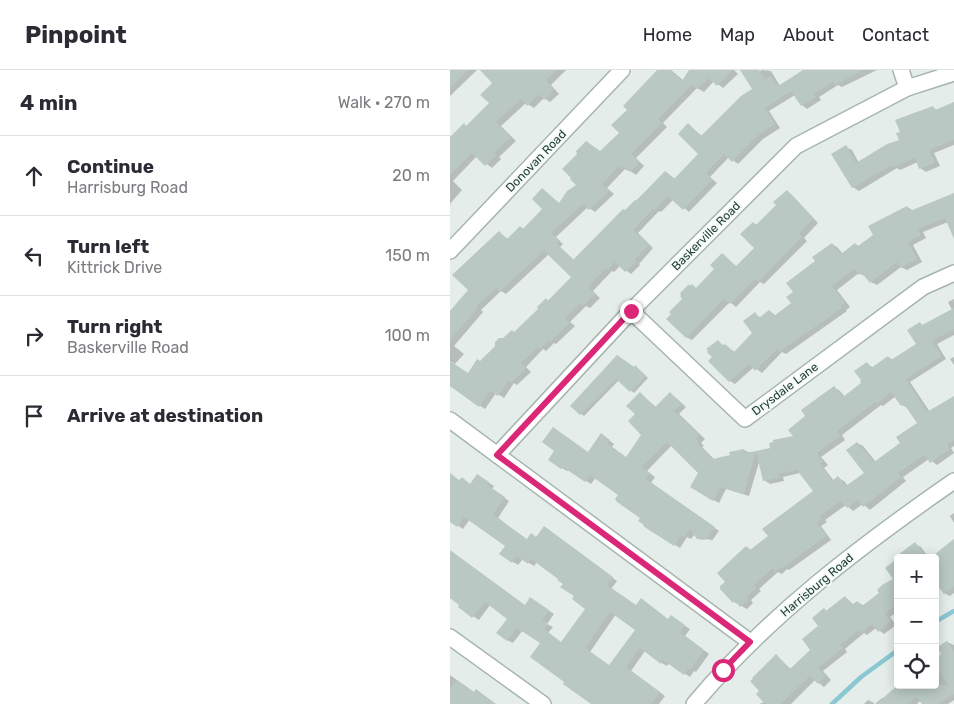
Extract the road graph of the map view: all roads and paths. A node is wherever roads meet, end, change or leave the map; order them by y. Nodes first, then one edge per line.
1 (622, 70) edge
2 (901, 70) edge
3 (954, 73) edge
4 (907, 88) junction
5 (450, 251) edge
6 (954, 273) edge
7 (631, 311) junction
8 (450, 420) edge
9 (497, 455) junction
10 (954, 481) edge
11 (450, 637) edge
12 (750, 642) junction
13 (543, 704) edge
14 (694, 704) edge

1 - 5 street, Donovan Road
2 - 4 street
3 - 4 street, Baskerville Road
4 - 7 street, Baskerville Road
6 - 7 street, Drysdale Lane
7 - 9 street, Baskerville Road
8 - 9 street
9 - 12 street
10 - 12 street, Harrisburg Road
11 - 13 street
12 - 14 street, Harrisburg Road

